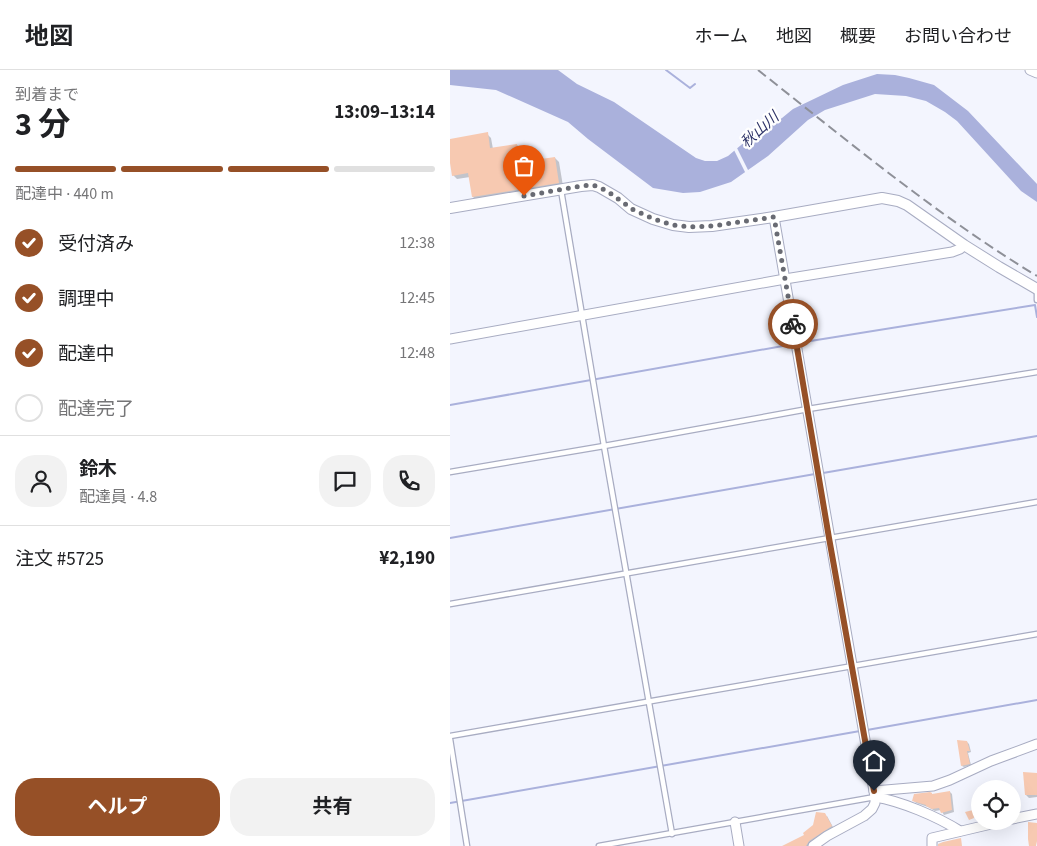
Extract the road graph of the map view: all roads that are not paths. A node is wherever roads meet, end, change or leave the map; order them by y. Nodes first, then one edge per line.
1 (1030, 70) edge
2 (1037, 73) edge
3 (561, 189) junction
4 (450, 208) edge
5 (774, 217) junction
6 (964, 245) junction
7 (785, 279) junction
8 (1037, 289) edge
9 (1037, 294) edge
10 (1037, 300) edge
11 (582, 315) junction
12 (450, 339) edge
13 (1037, 372) edge
14 (808, 409) junction
15 (604, 446) junction
16 (450, 472) edge
17 (1037, 502) edge
18 (829, 538) junction
19 (626, 573) junction
20 (450, 604) edge
21 (1037, 634) edge
22 (852, 666) junction
23 (649, 701) junction
24 (450, 737) edge
25 (1037, 744) edge
26 (875, 794) junction
27 (1037, 814) edge
28 (1021, 817) edge
29 (735, 822) junction
30 (971, 828) edge
31 (960, 831) junction
32 (672, 834) junction
33 (467, 846) edge
34 (599, 846) edge
35 (739, 846) edge
36 (813, 846) edge
37 (932, 846) edge

1 - 2 street
3 - 4 street
3 - 5 street
3 - 11 lane
5 - 6 street
5 - 7 street
6 - 7 street
6 - 8 street
7 - 11 street
7 - 14 street
9 - 10 lane
11 - 12 street
11 - 15 lane
13 - 14 lane
14 - 15 lane
14 - 18 street
15 - 16 lane
15 - 19 lane
17 - 18 lane
18 - 19 lane
18 - 22 street
19 - 20 lane
19 - 23 lane
21 - 22 lane
22 - 23 lane
22 - 26 street
23 - 24 lane
23 - 32 lane
24 - 33 lane
25 - 26 street
26 - 29 lane
26 - 31 street
26 - 36 street
27 - 28 street
29 - 32 lane
29 - 35 street
30 - 31 street
31 - 37 street
32 - 34 lane

